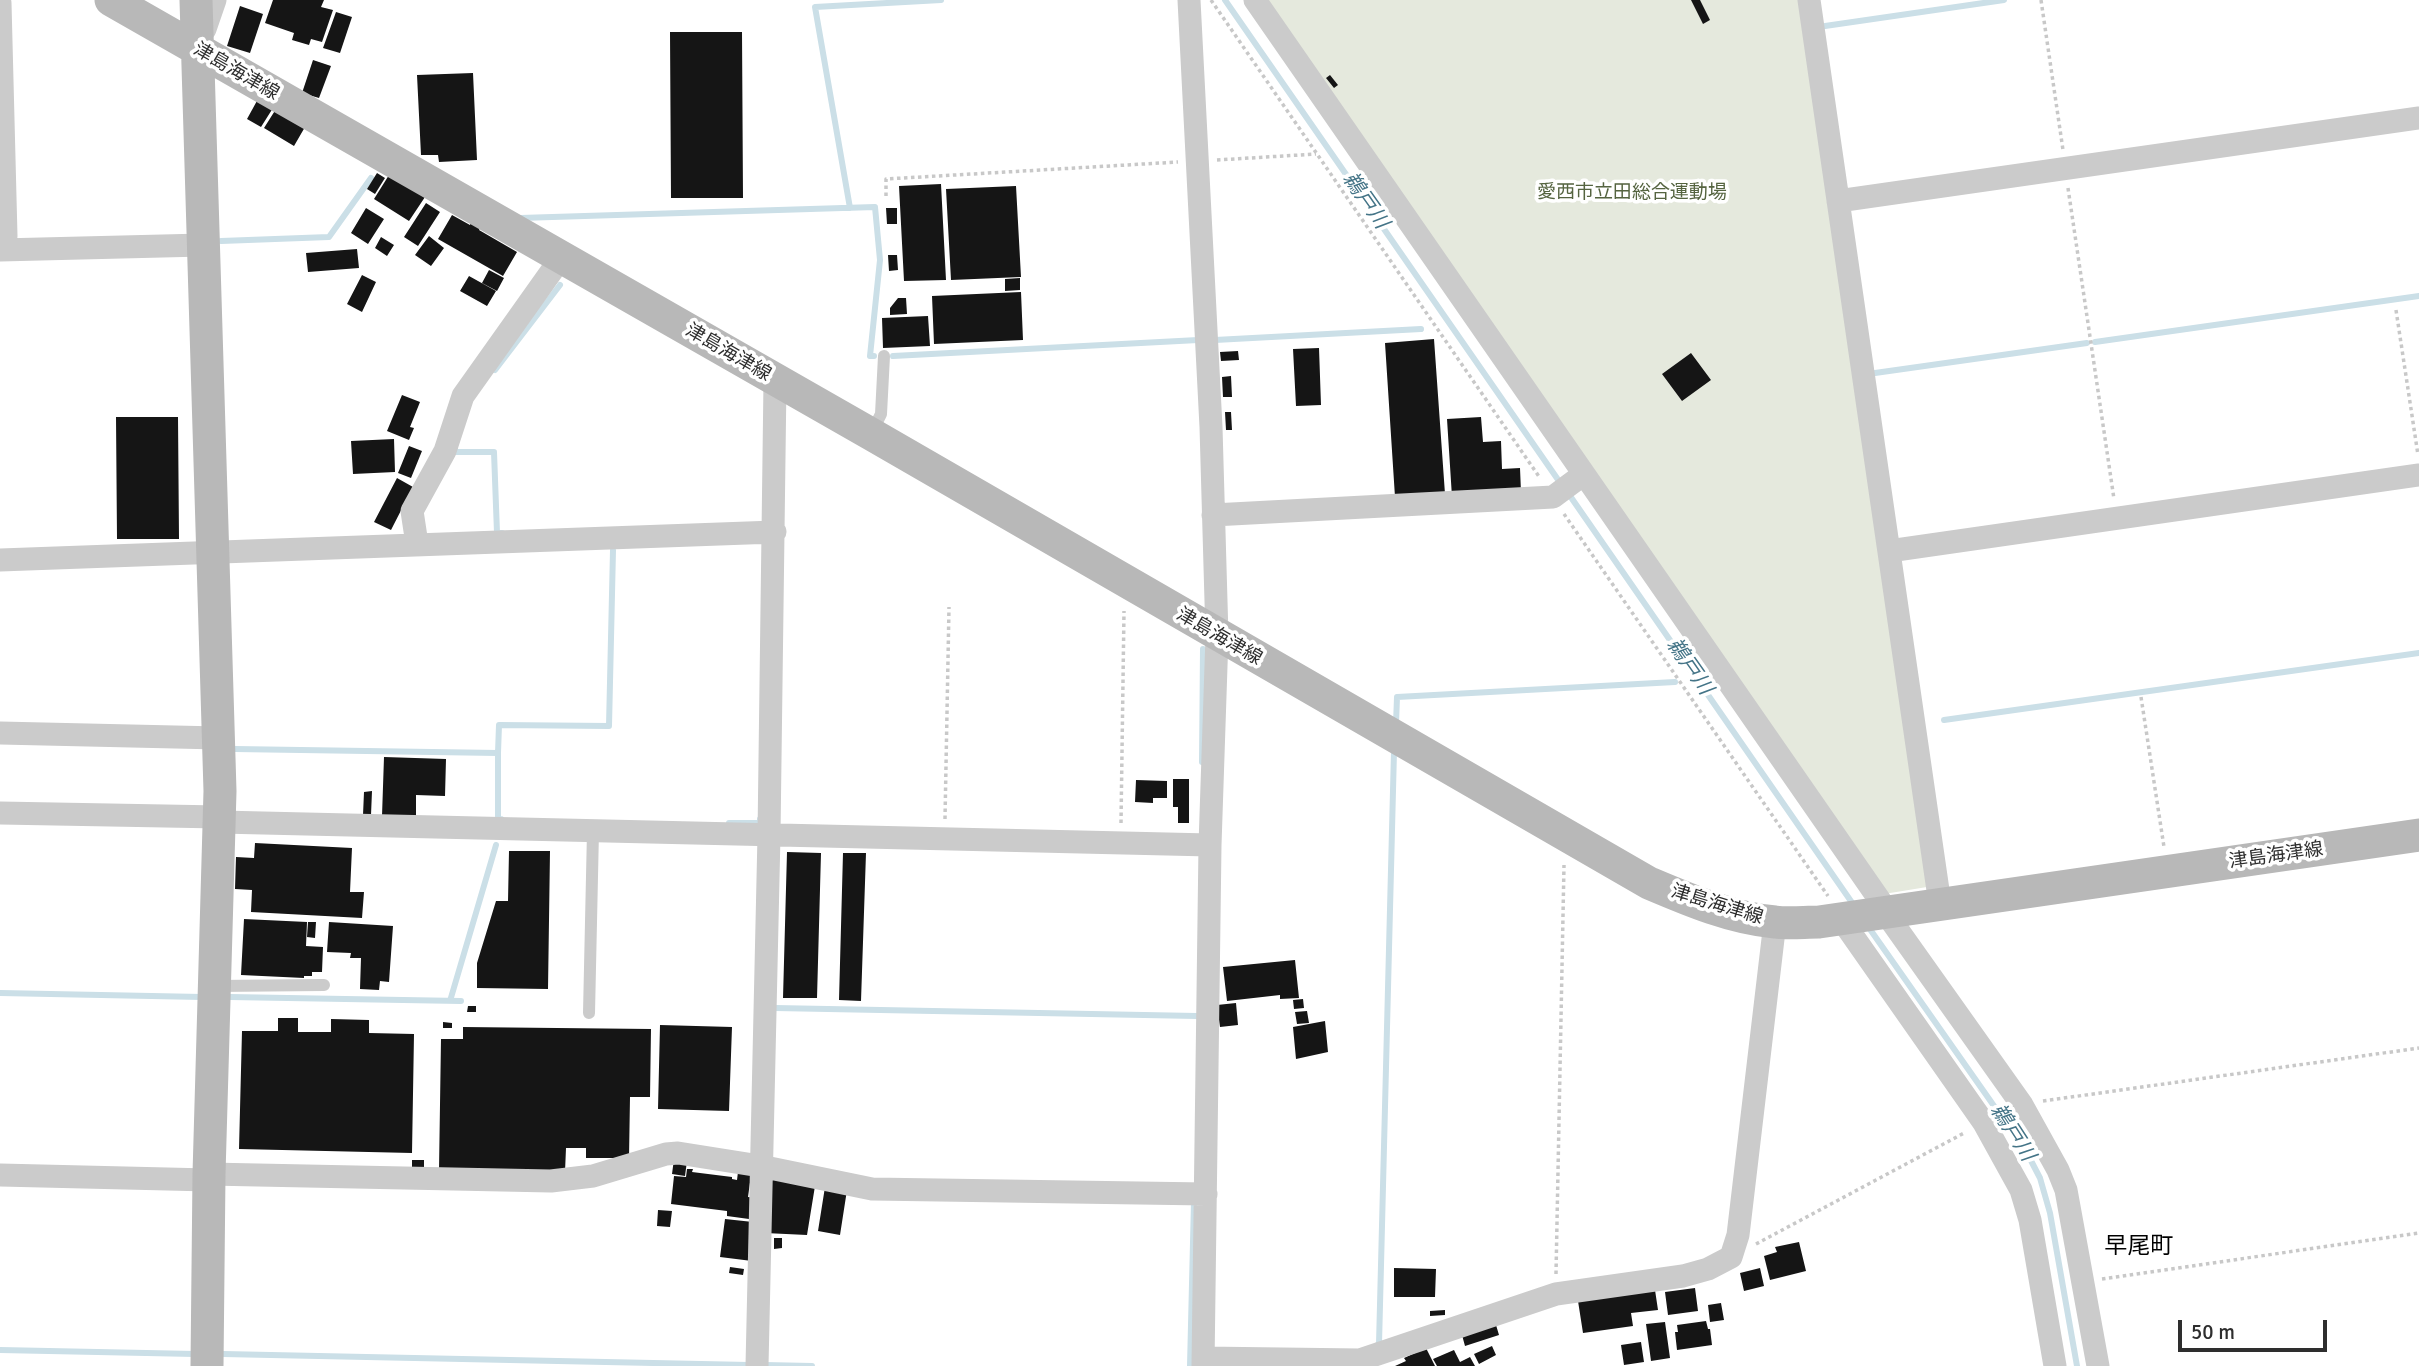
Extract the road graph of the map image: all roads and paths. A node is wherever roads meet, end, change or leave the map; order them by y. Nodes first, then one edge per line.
1 (111, 0) edge
2 (215, 0) edge
3 (1189, 0) edge
4 (1210, 0) edge
5 (1255, 0) edge
6 (1808, 0) edge
7 (2041, 0) edge
8 (0, 3) edge
9 (199, 26) edge
10 (2419, 118) edge
11 (1316, 154) junction
12 (1197, 161) junction
13 (2066, 168) junction
14 (886, 196) dead end
15 (1838, 201) junction
16 (203, 238) junction
17 (2, 241) edge
18 (561, 258) junction
19 (2396, 310) dead end
20 (884, 356) dead end
21 (775, 381) junction
22 (871, 434) junction
23 (2419, 461) edge
24 (2419, 475) edge
25 (1581, 477) junction
26 (1554, 496) junction
27 (1213, 515) junction
28 (2117, 519) junction
29 (775, 531) junction
30 (417, 544) junction
31 (1889, 551) junction
32 (213, 554) junction
33 (0, 560) edge
34 (1125, 582) junction
35 (949, 607) dead end
36 (1217, 636) junction
37 (2141, 697) dead end
38 (0, 733) edge
39 (219, 738) junction
40 (0, 813) edge
41 (220, 820) junction
42 (593, 831) junction
43 (769, 835) junction
44 (1565, 835) junction
45 (2419, 835) edge
46 (944, 839) junction
47 (1121, 843) junction
48 (1210, 845) junction
49 (2167, 872) junction
50 (1940, 904) junction
51 (1884, 913) junction
52 (1842, 919) junction
53 (1775, 922) junction
54 (324, 985) dead end
55 (215, 986) junction
56 (589, 1013) dead end
57 (2419, 1048) edge
58 (2021, 1105) junction
59 (1984, 1123) junction
60 (760, 1166) junction
61 (0, 1175) edge
62 (209, 1177) junction
63 (1206, 1194) junction
64 (2419, 1233) edge
65 (1731, 1257) junction
66 (2083, 1282) junction
67 (1556, 1294) junction
68 (1204, 1362) edge
69 (1361, 1363) edge
70 (207, 1366) edge
71 (757, 1366) edge
72 (2055, 1366) edge
73 (2098, 1366) edge

1 - 9 main road, 津島海津線
2 - 9 street
3 - 12 street
4 - 11 path
5 - 25 street
6 - 15 street
7 - 13 path
8 - 17 street
9 - 16 main road
9 - 18 main road, 津島海津線
10 - 13 street
11 - 12 path
11 - 26 path
12 - 14 path
12 - 27 street
13 - 15 street
13 - 28 path
15 - 31 street
16 - 17 street
16 - 32 main road
18 - 21 main road, 津島海津線
18 - 30 street
19 - 23 path
20 - 22 lane
21 - 22 main road, 津島海津線
21 - 29 street
22 - 34 main road, 津島海津線
24 - 28 street
25 - 26 street
25 - 51 street
26 - 27 street
26 - 52 path
27 - 36 street
28 - 31 street
29 - 30 street
29 - 43 street
30 - 32 street
31 - 50 street
32 - 33 street
32 - 39 main road
34 - 36 main road, 津島海津線
34 - 47 path
35 - 46 path
36 - 44 main road, 津島海津線
36 - 48 street
37 - 49 path
38 - 39 street
39 - 41 main road
40 - 41 street
41 - 42 street
41 - 55 main road
42 - 43 street
42 - 56 lane
43 - 46 street
43 - 60 street
44 - 53 main road, 津島海津線
44 - 67 path
45 - 49 main road, 津島海津線
46 - 47 street
47 - 48 street
48 - 63 street
49 - 50 main road, 津島海津線
50 - 51 main road, 津島海津線
51 - 52 main road, 津島海津線
51 - 58 street
52 - 53 main road, 津島海津線
52 - 59 street
53 - 65 street
54 - 55 lane
55 - 62 main road
57 - 58 path
58 - 66 street
59 - 65 path
59 - 72 street
60 - 62 street
60 - 63 street
60 - 71 street
61 - 62 street
62 - 70 main road
63 - 68 street
64 - 66 path
65 - 67 street
66 - 73 street
67 - 69 street
68 - 69 street

